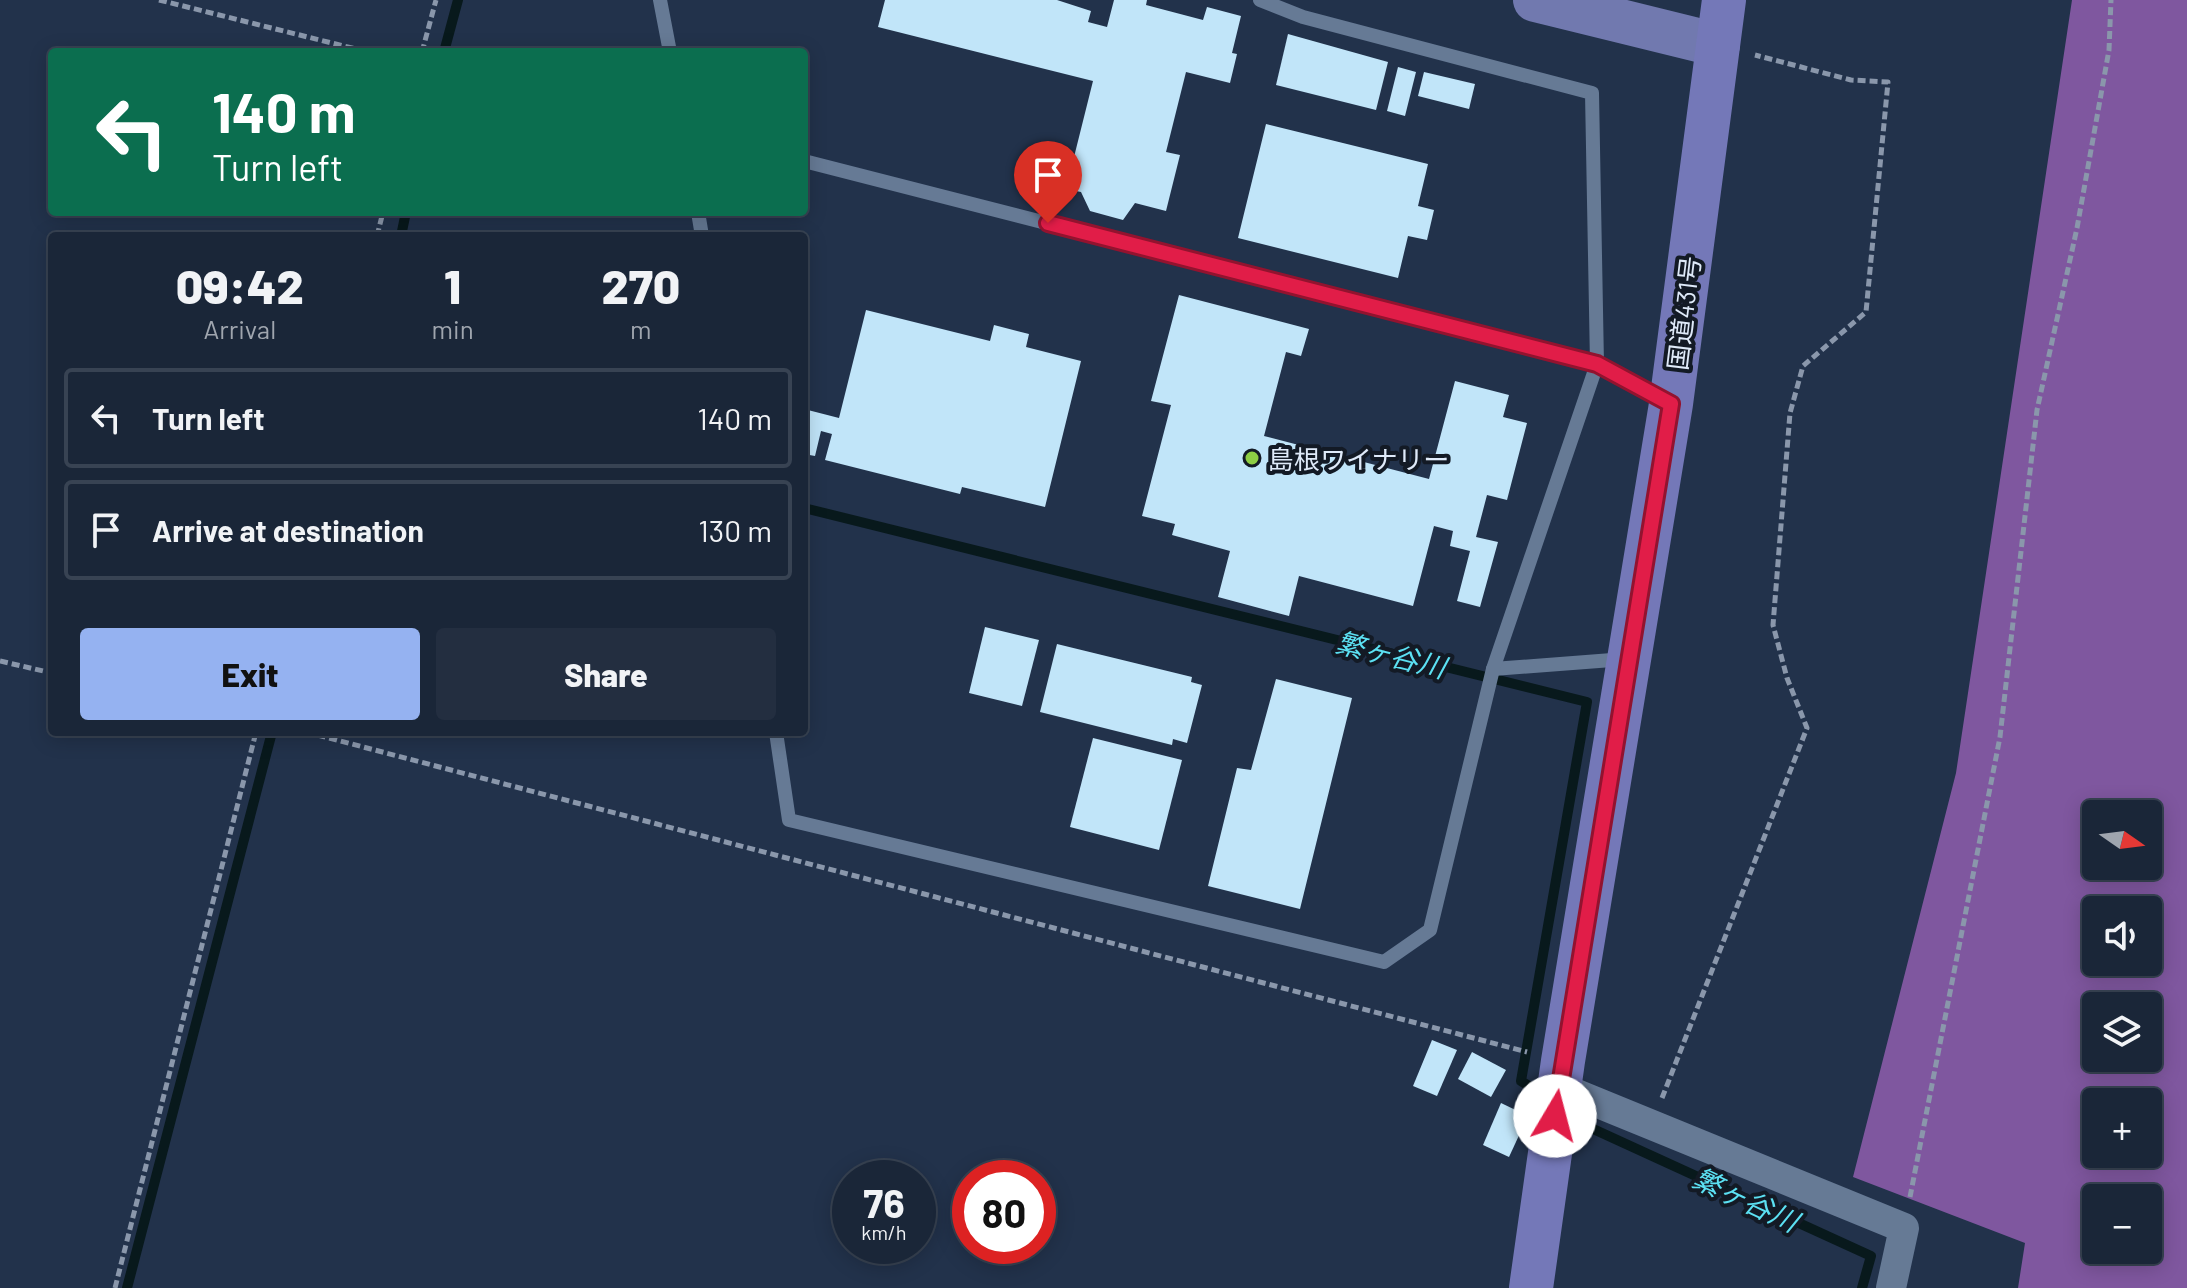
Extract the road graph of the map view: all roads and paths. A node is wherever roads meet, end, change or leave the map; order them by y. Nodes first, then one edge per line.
1 (159, 0) edge
2 (436, 0) edge
3 (660, 0) edge
4 (1260, 0) edge
5 (1535, 0) edge
6 (1724, 0) edge
7 (2111, 0) edge
8 (1718, 45) junction
9 (352, 48) edge
10 (423, 48) edge
11 (669, 48) edge
12 (808, 162) edge
13 (1597, 364) junction
14 (1671, 404) junction
15 (1629, 658) junction
16 (0, 661) edge
17 (1493, 669) junction
18 (48, 672) edge
19 (255, 736) edge
20 (321, 736) edge
21 (777, 736) edge
22 (1561, 1074) junction
23 (1652, 1125) junction
24 (1904, 1228) junction
25 (115, 1288) edge
26 (1531, 1288) edge
27 (1891, 1288) edge

1 - 9 path
2 - 10 path
3 - 11 lane
4 - 13 lane
5 - 8 main road
6 - 8 highway, 国道431号
7 - 24 path
8 - 14 highway, 国道431号
8 - 23 path
12 - 13 lane
13 - 14 lane
13 - 17 lane
14 - 15 highway, 国道431号
15 - 17 lane
15 - 22 highway, 国道431号
16 - 18 path
17 - 21 lane
19 - 25 path
20 - 22 path
22 - 23 street
22 - 26 highway, 国道431号
23 - 24 street
24 - 27 street

